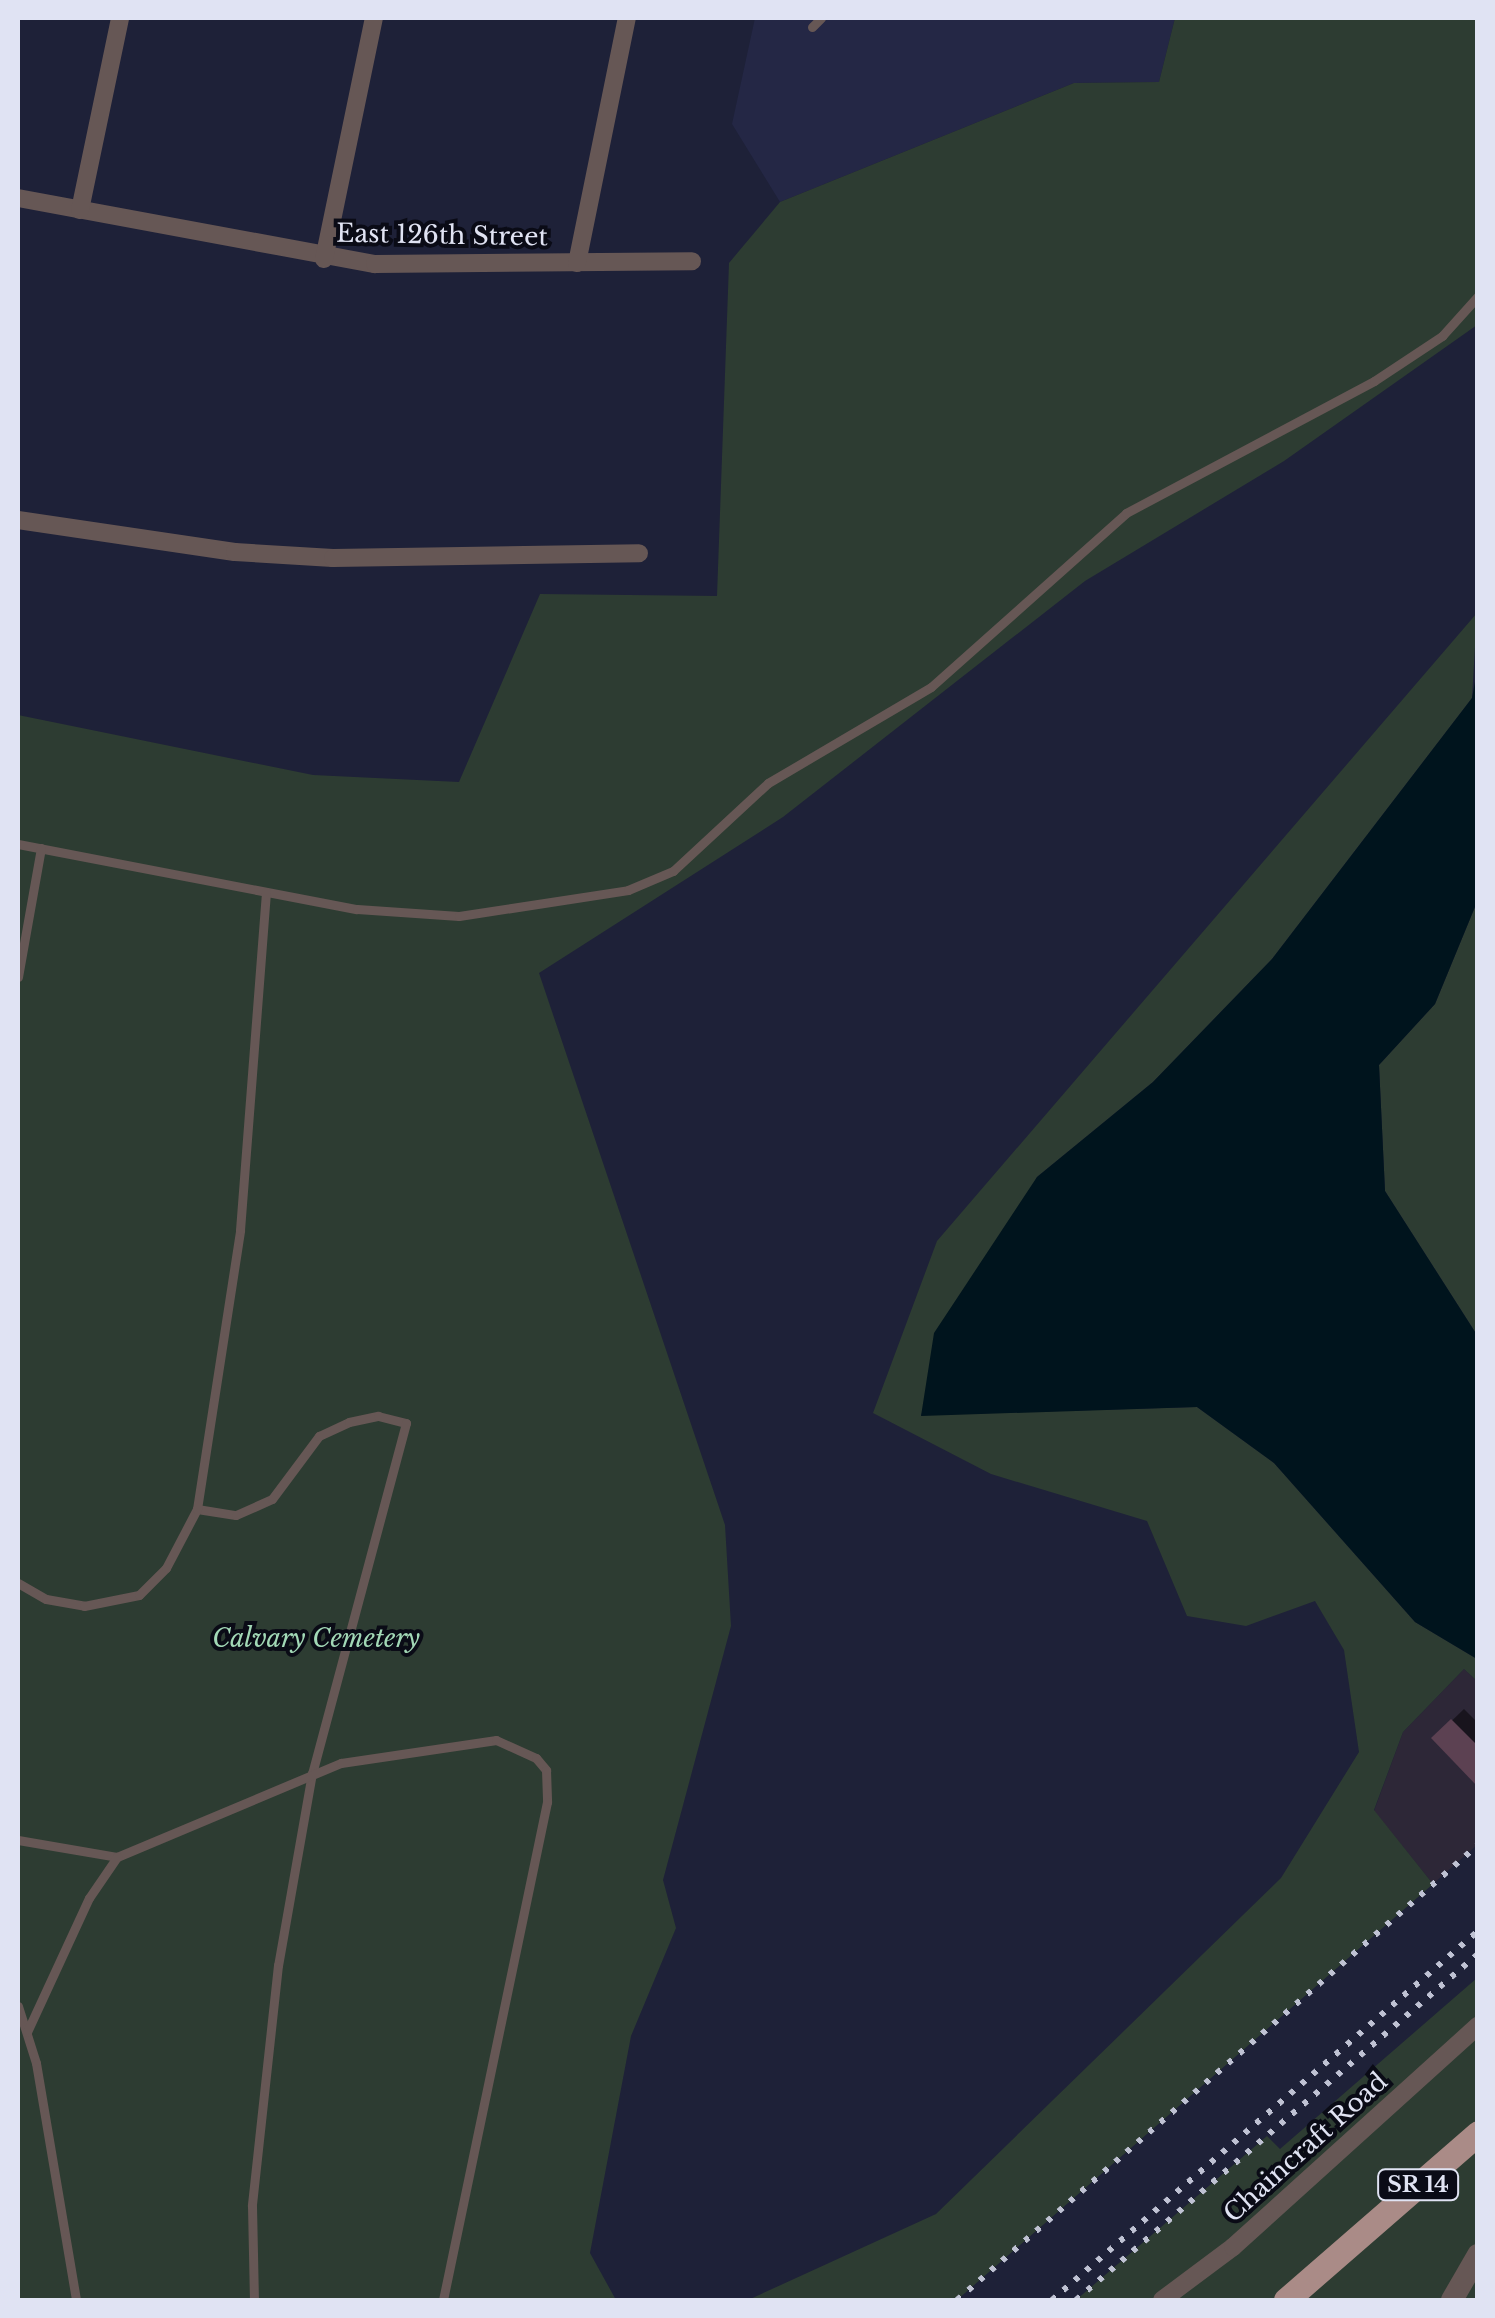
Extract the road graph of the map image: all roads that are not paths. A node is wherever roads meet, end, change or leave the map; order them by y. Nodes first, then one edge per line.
1 (120, 18) edge
2 (374, 18) edge
3 (627, 18) edge
4 (821, 18) edge
5 (812, 28) dead end
6 (18, 198) edge
7 (80, 210) junction
8 (324, 259) junction
9 (692, 261) dead end
10 (578, 263) junction
11 (1478, 296) edge
12 (18, 520) edge
13 (639, 553) dead end
14 (18, 844) edge
15 (41, 848) junction
16 (266, 892) junction
17 (18, 977) edge
18 (197, 1509) junction
19 (18, 1583) edge
20 (312, 1772) junction
21 (18, 1840) edge
22 (117, 1857) junction
23 (18, 2006) edge
24 (1478, 2026) edge
25 (26, 2034) junction
26 (1478, 2132) edge
27 (1478, 2255) edge
28 (76, 2300) edge
29 (254, 2300) edge
30 (444, 2300) edge
31 (1162, 2300) edge
32 (1286, 2300) edge
33 (1452, 2300) edge

1 - 7 street
2 - 8 street
3 - 10 street
4 - 5 lane
6 - 7 street, East 126th Street
7 - 8 street, East 126th Street
8 - 10 street, East 126th Street
9 - 10 street, East 126th Street
11 - 16 lane
12 - 13 street
14 - 15 lane
15 - 16 lane
15 - 17 lane
16 - 18 lane
18 - 19 lane
18 - 20 lane
20 - 22 lane
20 - 29 lane
20 - 30 lane
21 - 22 lane
22 - 25 lane
23 - 25 lane
24 - 31 street, Chaincraft Road
25 - 28 lane
26 - 32 main road, SR 14
27 - 33 street

